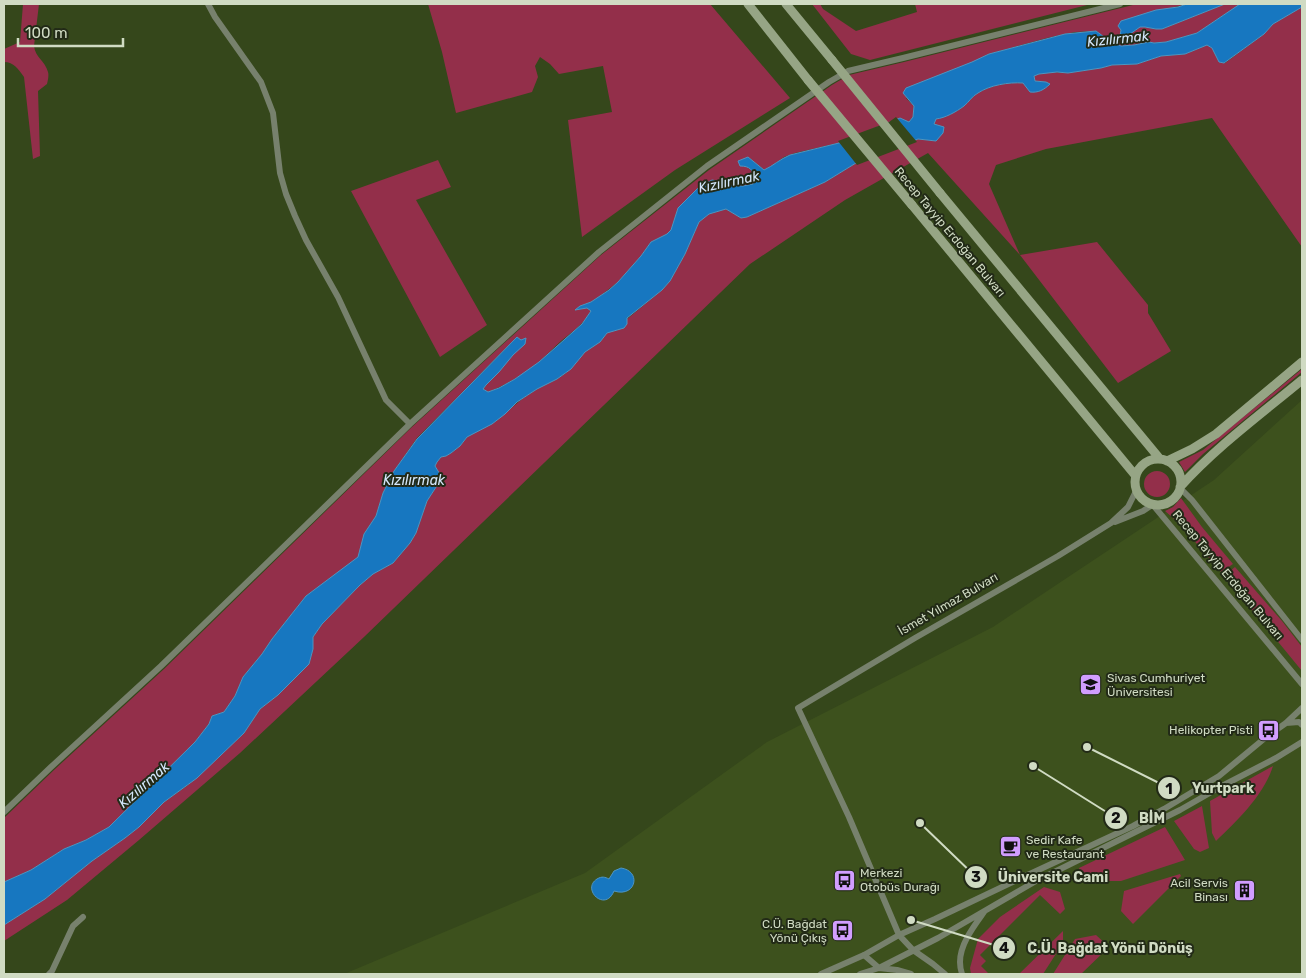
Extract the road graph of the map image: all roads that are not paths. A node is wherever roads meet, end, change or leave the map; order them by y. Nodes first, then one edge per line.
1 (208, 4) edge
2 (748, 4) edge
3 (786, 4) edge
4 (1120, 4) edge
5 (1302, 362) edge
6 (1302, 380) edge
7 (410, 424) junction
8 (1163, 460) junction
9 (1135, 475) junction
10 (1180, 488) junction
11 (1136, 491) junction
12 (1152, 505) junction
13 (1111, 523) junction
14 (1302, 640) edge
15 (1302, 684) edge
16 (1302, 708) edge
17 (1286, 723) junction
18 (1302, 725) edge
19 (1301, 742) edge
20 (4, 812) edge
21 (986, 910) junction
22 (83, 917) dead end
23 (899, 935) junction
24 (913, 950) junction
25 (864, 955) junction
26 (878, 968) junction
27 (50, 974) edge
28 (821, 974) edge
29 (860, 974) edge
30 (911, 974) edge
31 (945, 974) edge
32 (962, 974) edge

1 - 7 street
2 - 9 street, Recep Tayyip Erdoğan Bulvarı, bridge
3 - 8 street, Recep Tayyip Erdoğan Bulvarı, bridge
4 - 7 street
5 - 8 street
6 - 10 street, İsmet Yılmaz Bulvarı
7 - 20 street
8 - 9 street
8 - 10 street
9 - 11 street
10 - 12 street, İsmet Yılmaz Bulvarı
10 - 14 street, Recep Tayyip Erdoğan Bulvarı
11 - 12 street
11 - 13 street, İsmet Yılmaz Bulvarı
12 - 13 street, İsmet Yılmaz Bulvarı
12 - 15 street, Recep Tayyip Erdoğan Bulvarı
13 - 23 street, İsmet Yılmaz Bulvarı
16 - 17 street
17 - 18 street
17 - 23 street
19 - 21 street
21 - 24 street
21 - 32 street
22 - 27 street
23 - 24 street
23 - 25 street
24 - 26 street
24 - 31 street
25 - 26 street
25 - 28 street
26 - 29 street
26 - 30 street

